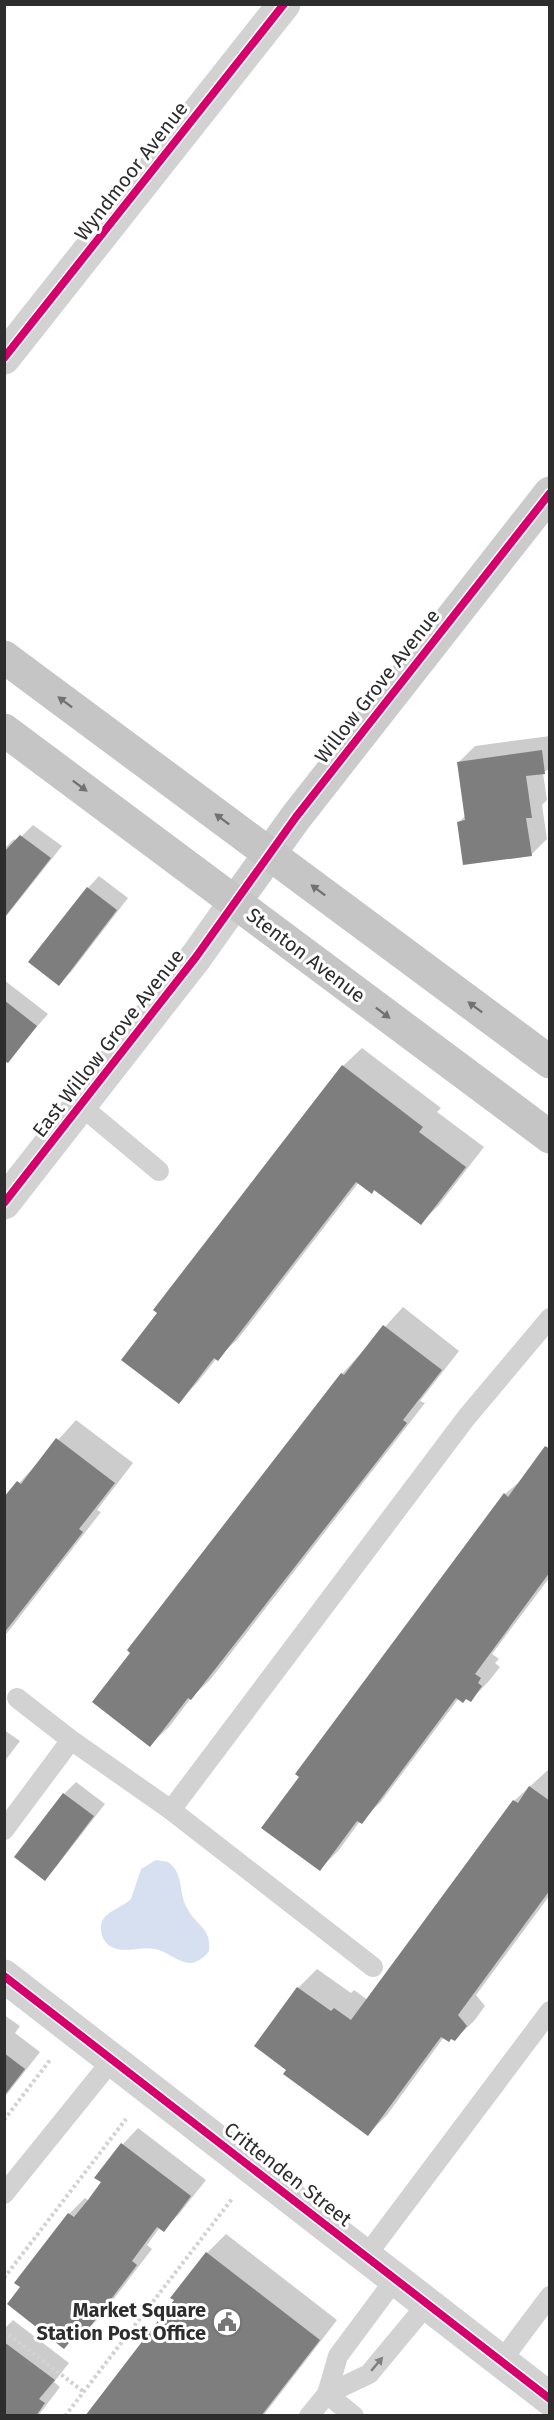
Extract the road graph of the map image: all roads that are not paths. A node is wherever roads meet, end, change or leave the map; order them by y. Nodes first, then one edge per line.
1 (284, 4) edge
2 (4, 358) edge
3 (549, 493) edge
4 (4, 657) edge
5 (4, 730) edge
6 (269, 853) junction
7 (235, 903) junction
8 (549, 1062) edge
9 (80, 1105) junction
10 (549, 1137) edge
11 (159, 1171) dead end
12 (4, 1203) edge
13 (549, 1318) edge
14 (17, 1698) dead end
15 (71, 1740) junction
16 (171, 1810) junction
17 (4, 1830) edge
18 (372, 1967) dead end
19 (4, 1976) edge
20 (549, 2011) edge
21 (113, 2060) junction
22 (4, 2194) edge
23 (366, 2256) junction
24 (396, 2278) junction
25 (549, 2296) edge
26 (428, 2303) junction
27 (502, 2360) junction
28 (327, 2394) junction
29 (549, 2399) edge
30 (309, 2415) edge
31 (354, 2415) edge

1 - 2 street, Wyndmoor Avenue
3 - 6 street, Willow Grove Avenue
6 -> 4 main road
5 -> 7 main road, Stenton Avenue
6 - 7 street, Willow Grove Avenue
8 -> 6 main road
7 - 9 street, East Willow Grove Avenue
7 -> 10 main road, Stenton Avenue
9 - 11 lane
9 - 12 street, East Willow Grove Avenue
13 - 16 lane
14 - 15 lane
15 - 16 lane
15 - 17 lane
16 - 18 lane
19 - 21 street, Crittenden Street
20 - 23 lane
21 - 22 lane
21 - 23 street, Crittenden Street
23 - 24 street, Crittenden Street
24 - 26 street, Crittenden Street
24 - 28 lane
25 - 27 lane
26 - 27 street, Crittenden Street
28 -> 26 lane
27 - 29 street, Crittenden Street
28 - 30 lane
28 - 31 lane

